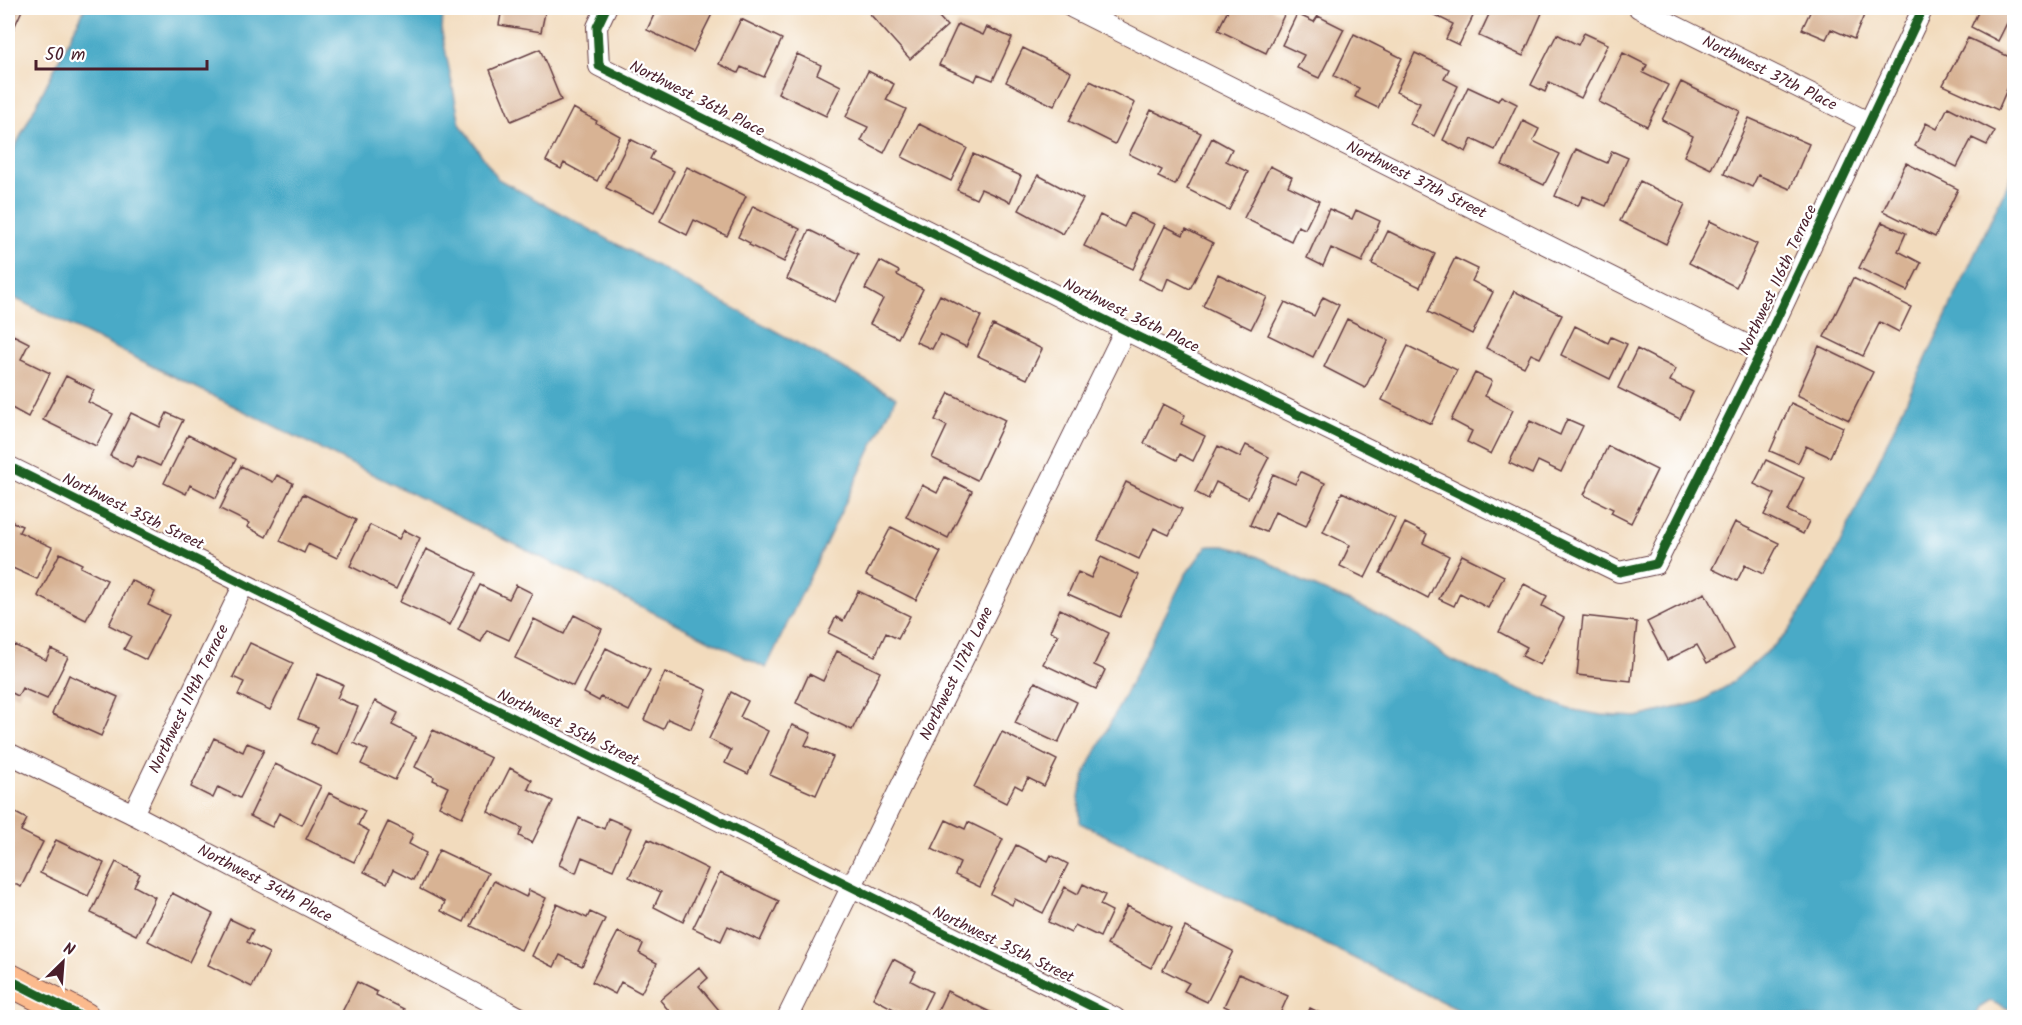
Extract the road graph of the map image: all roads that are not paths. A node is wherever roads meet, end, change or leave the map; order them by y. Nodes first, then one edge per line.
1 (606, 8) edge
2 (1073, 8) edge
3 (1639, 8) edge
4 (1923, 8) edge
5 (1868, 122) junction
6 (1125, 330) junction
7 (1761, 352) junction
8 (8, 466) edge
9 (1656, 564) joint
10 (244, 584) junction
11 (8, 753) edge
12 (133, 814) junction
13 (851, 886) junction
14 (8, 979) edge
15 (84, 1017) edge
16 (521, 1017) edge
17 (787, 1017) edge
18 (1115, 1017) edge

1 - 6 street, Northwest 36th Place
2 - 7 street, Northwest 37th Street
3 - 5 street, Northwest 37th Place
4 - 5 street, Northwest 116th Terrace
5 - 7 street, Northwest 116th Terrace
6 - 9 street, Northwest 36th Place
6 - 13 street, Northwest 117th Lane
7 - 9 street, Northwest 116th Terrace
8 - 10 street, Northwest 35th Street
10 - 12 street, Northwest 119th Terrace
10 - 13 street, Northwest 35th Street
11 - 12 street, Northwest 34th Place
12 - 16 street, Northwest 34th Place
13 - 17 street, Northwest 117th Lane
13 - 18 street, Northwest 35th Street
14 - 15 main road

